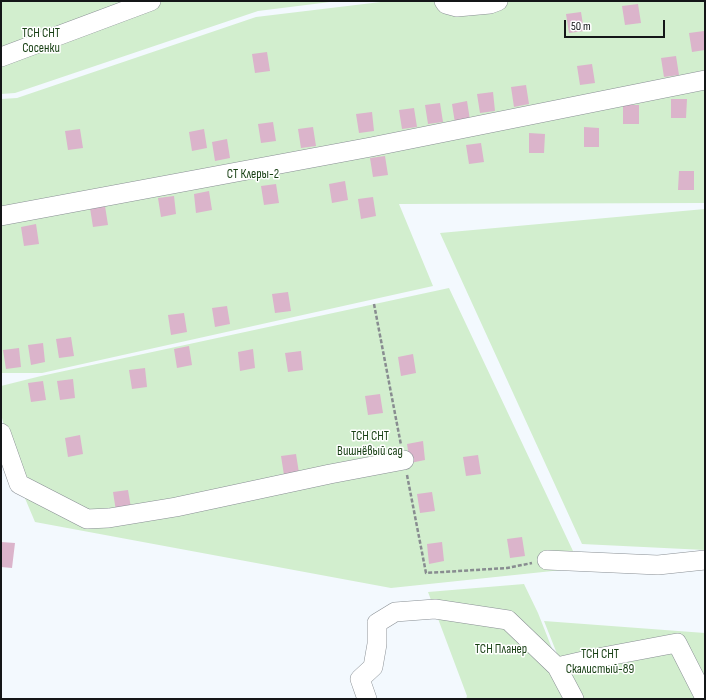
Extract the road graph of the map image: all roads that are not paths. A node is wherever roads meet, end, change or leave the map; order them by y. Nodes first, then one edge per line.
1 (151, 1) edge
2 (444, 1) edge
3 (498, 1) edge
4 (1, 57) edge
5 (705, 80) edge
6 (1, 216) edge
7 (1, 433) edge
8 (404, 460) road end
9 (547, 560) road end
10 (705, 560) edge
11 (557, 667) junction
12 (705, 698) edge
13 (366, 699) edge
14 (574, 699) edge

1 - 4 lane
2 - 3 lane
5 - 6 lane
7 - 8 lane
9 - 10 lane
11 - 12 lane
11 - 13 lane
11 - 14 lane

